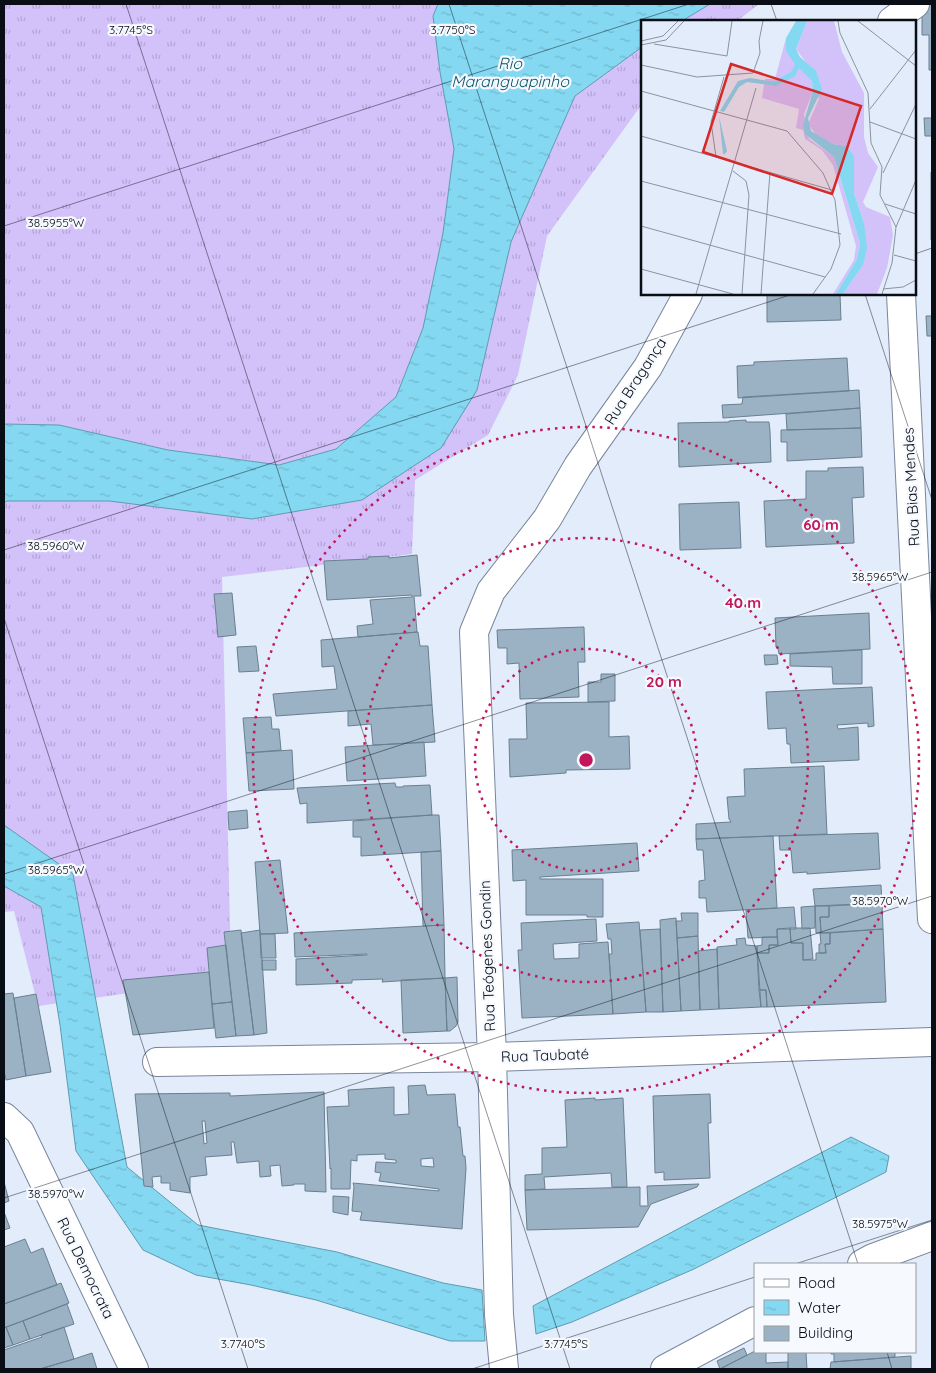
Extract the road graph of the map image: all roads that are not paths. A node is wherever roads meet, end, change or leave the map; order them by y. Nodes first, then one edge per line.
1 (687, 295) edge
2 (901, 295) edge
3 (474, 632) joint
4 (926, 662) edge
5 (932, 919) edge
6 (932, 1042) edge
7 (492, 1057) junction
8 (157, 1062) dead end
9 (4, 1117) edge
10 (932, 1236) edge
11 (864, 1263) edge
12 (754, 1322) edge
13 (134, 1369) edge
14 (504, 1369) edge
15 (665, 1369) edge

1 - 3 street, Rua Bragança
2 - 4 street, Rua Bias Mendes
3 - 7 street, Rua Teógenes Gondin
4 - 5 street, Rua Bias Mendes
6 - 7 street, Rua Taubaté
7 - 8 street, Rua Taubaté
7 - 14 street, Rua Teógenes Gondin
9 - 13 street, Rua Democrata
10 - 11 street
12 - 15 street

